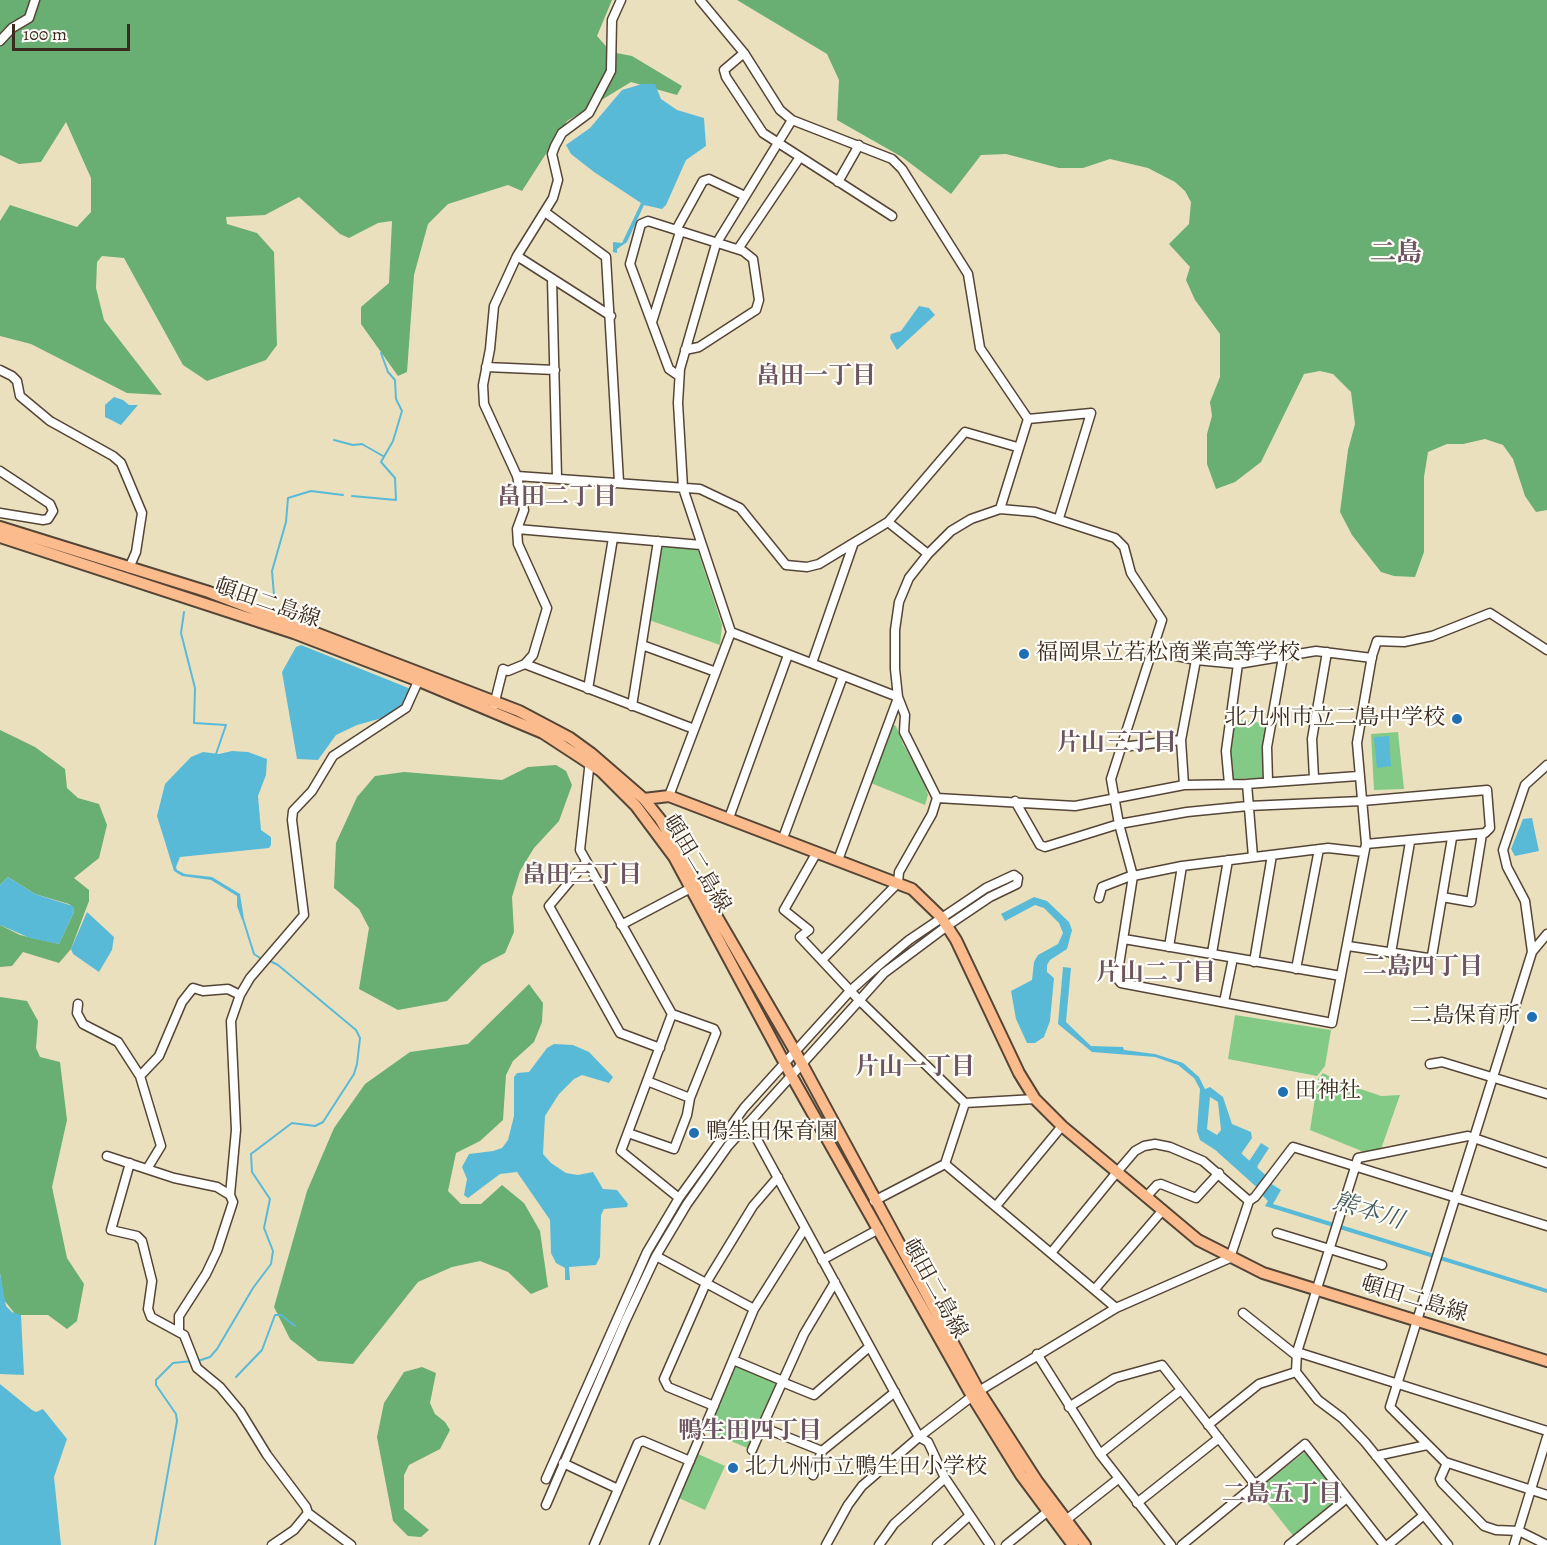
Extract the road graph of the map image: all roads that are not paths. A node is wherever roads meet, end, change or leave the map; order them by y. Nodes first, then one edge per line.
1 (35, 0) edge
2 (621, 0) edge
3 (700, 0) edge
4 (0, 41) edge
5 (744, 53) junction
6 (792, 120) junction
7 (778, 143) junction
8 (859, 145) junction
9 (800, 158) junction
10 (838, 182) junction
11 (745, 196) junction
12 (545, 212) junction
13 (892, 216) dead end
14 (678, 231) junction
15 (716, 244) junction
16 (738, 249) junction
17 (518, 256) junction
18 (552, 279) junction
19 (611, 316) junction
20 (652, 322) junction
21 (685, 350) junction
22 (486, 367) junction
23 (0, 370) edge
24 (555, 370) junction
25 (679, 375) junction
26 (1028, 419) junction
27 (1017, 447) junction
28 (0, 471) edge
29 (517, 476) junction
30 (557, 477) junction
31 (619, 482) junction
32 (683, 488) junction
33 (1000, 509) junction
34 (0, 513) edge
35 (1059, 518) junction
36 (888, 522) junction
37 (0, 526) edge
38 (517, 529) junction
39 (0, 537) edge
40 (613, 538) junction
41 (658, 541) junction
42 (853, 544) junction
43 (701, 545) junction
44 (928, 554) junction
45 (129, 568) junction
46 (731, 632) junction
47 (642, 645) junction
48 (1547, 650) edge
49 (1153, 651) junction
50 (1327, 651) junction
51 (788, 655) junction
52 (1283, 657) junction
53 (1372, 658) junction
54 (1196, 660) junction
55 (812, 663) junction
56 (525, 664) junction
57 (1238, 664) junction
58 (716, 672) junction
59 (843, 676) junction
60 (420, 677) junction
61 (588, 689) junction
62 (898, 697) junction
63 (493, 706) junction
64 (632, 706) junction
65 (694, 729) junction
66 (1181, 740) junction
67 (1122, 747) junction
68 (590, 758) junction
69 (1547, 765) edge
70 (1358, 776) junction
71 (1314, 778) junction
72 (1268, 781) junction
73 (1228, 784) junction
74 (1247, 784) junction
75 (1184, 785) junction
76 (669, 796) junction
77 (1117, 797) junction
78 (937, 798) junction
79 (644, 799) junction
80 (1015, 801) junction
81 (1362, 801) junction
82 (1248, 806) junction
83 (729, 818) junction
84 (1119, 824) junction
85 (1482, 834) junction
86 (783, 838) junction
87 (1452, 838) junction
88 (1410, 842) junction
89 (1365, 848) junction
90 (1319, 849) junction
91 (817, 852) junction
92 (1272, 855) junction
93 (1253, 856) junction
94 (838, 860) junction
95 (1228, 860) junction
96 (586, 862) junction
97 (1182, 866) junction
98 (1133, 876) junction
99 (898, 883) junction
100 (691, 888) junction
101 (1442, 897) junction
102 (1099, 898) dead end
103 (944, 922) junction
104 (621, 926) junction
105 (1547, 934) edge
106 (1124, 939) junction
107 (1169, 946) junction
108 (1348, 946) junction
109 (1532, 952) junction
110 (1212, 953) junction
111 (1391, 953) junction
112 (1233, 958) junction
113 (823, 959) junction
114 (1254, 962) junction
115 (1296, 969) junction
116 (1341, 976) junction
117 (850, 991) junction
118 (240, 995) junction
119 (859, 1000) junction
120 (1224, 1002) junction
121 (78, 1004) dead end
122 (672, 1014) junction
123 (660, 1048) junction
124 (795, 1051) junction
125 (785, 1062) junction
126 (801, 1064) junction
127 (1430, 1064) dead end
128 (790, 1075) junction
129 (140, 1076) junction
130 (1493, 1077) junction
131 (647, 1082) junction
132 (1547, 1094) edge
133 (690, 1098) junction
134 (1035, 1099) junction
135 (965, 1103) junction
136 (748, 1123) junction
137 (1062, 1126) junction
138 (628, 1133) junction
139 (1473, 1139) junction
140 (107, 1156) dead end
141 (130, 1163) junction
142 (1547, 1163) edge
143 (945, 1164) junction
144 (1356, 1166) junction
145 (147, 1168) junction
146 (1117, 1172) junction
147 (1219, 1173) junction
148 (778, 1177) junction
149 (230, 1195) junction
150 (1146, 1197) junction
151 (1454, 1197) junction
152 (679, 1198) junction
153 (874, 1201) junction
154 (1249, 1201) junction
155 (996, 1206) junction
156 (1162, 1211) junction
157 (1547, 1226) edge
158 (805, 1228) junction
159 (879, 1229) junction
160 (1277, 1233) dead end
161 (1330, 1249) junction
162 (1051, 1253) junction
163 (656, 1256) junction
164 (1230, 1258) junction
165 (822, 1260) junction
166 (1382, 1265) dead end
167 (835, 1282) junction
168 (706, 1283) junction
169 (1095, 1289) junction
170 (1318, 1291) junction
171 (1116, 1308) junction
172 (754, 1309) junction
173 (1242, 1312) dead end
174 (1416, 1321) junction
175 (179, 1330) junction
176 (869, 1347) junction
177 (1037, 1354) junction
178 (1297, 1354) junction
179 (733, 1360) junction
180 (1547, 1361) edge
181 (1296, 1372) junction
182 (782, 1382) junction
183 (1397, 1384) junction
184 (1181, 1390) junction
185 (895, 1392) junction
186 (976, 1393) junction
187 (714, 1406) junction
188 (1069, 1407) junction
189 (1208, 1425) junction
190 (705, 1427) dead end
191 (762, 1427) junction
192 (1547, 1431) edge
193 (700, 1437) dead end
194 (919, 1437) junction
195 (1547, 1437) edge
196 (1219, 1438) junction
197 (1427, 1444) junction
198 (752, 1450) dead end
199 (822, 1451) junction
200 (1100, 1454) junction
201 (1376, 1456) junction
202 (690, 1461) junction
203 (563, 1463) junction
204 (1446, 1463) junction
205 (813, 1475) dead end
206 (945, 1478) junction
207 (546, 1479) dead end
208 (1118, 1479) junction
209 (1256, 1486) junction
210 (618, 1489) junction
211 (1532, 1490) junction
212 (1547, 1495) edge
213 (1347, 1498) junction
214 (1137, 1503) junction
215 (546, 1505) dead end
216 (1047, 1512) junction
217 (308, 1513) junction
218 (1424, 1515) junction
219 (969, 1516) junction
220 (1066, 1520) junction
221 (1519, 1531) junction
222 (827, 1542) edge
223 (272, 1545) edge
224 (351, 1545) edge
225 (594, 1545) edge
226 (654, 1545) edge
227 (839, 1545) edge
228 (879, 1545) edge
229 (937, 1545) edge
230 (990, 1545) edge
231 (1006, 1545) edge
232 (1073, 1545) edge
233 (1085, 1545) edge
234 (1171, 1545) edge
235 (1182, 1545) edge
236 (1289, 1545) edge
237 (1386, 1545) edge
238 (1448, 1545) edge
239 (1514, 1545) edge
240 (1547, 1545) edge

1 - 4 street
2 - 12 street
3 - 5 street
5 - 6 street
5 - 7 street
6 - 7 street
6 - 8 street
7 - 9 street
7 - 11 street
8 - 10 street
8 - 26 street
9 - 10 street
9 - 16 street
10 - 13 street
11 - 14 street
11 - 15 street
12 - 17 street
12 - 19 street
14 - 15 street
14 - 20 street
14 - 20 street
15 - 16 street
15 - 21 street
16 - 21 street
17 - 18 street
17 - 22 street
18 - 19 street
18 - 24 street
19 - 31 street
20 - 25 street
21 - 25 street
22 - 24 street
22 - 29 street
23 - 45 street
24 - 30 street
25 - 32 street
26 - 27 street
26 - 35 street
27 - 33 street
27 - 36 street
28 - 34 street
29 - 30 street
29 - 38 street
30 - 31 street
31 - 32 street
32 - 42 street
32 - 43 street
33 - 35 street
33 - 44 street
35 - 49 street
36 - 42 street
36 - 44 street
37 - 45 main road, 頓田二島線
38 - 40 street
38 - 56 street
39 - 60 main road, 頓田二島線
40 - 41 street
40 - 61 street
41 - 43 street
41 - 47 street
42 - 55 street
43 - 46 street
44 - 62 street
45 - 60 main road, 頓田二島線
46 - 51 street
46 - 58 street
47 - 58 street
47 - 64 street
48 - 53 street
49 - 54 street
49 - 67 street
50 - 52 street
50 - 53 street
50 - 71 street
51 - 55 street
51 - 83 street
52 - 57 street
52 - 72 street
53 - 70 street
54 - 57 street
54 - 66 street
55 - 59 street
56 - 61 street
56 - 63 street
57 - 73 street
58 - 65 street
59 - 62 street
59 - 86 street
60 - 63 main road, 頓田二島線
60 - 118 street
61 - 64 street
62 - 78 street
62 - 94 street
63 - 68 main road, 頓田二島線
64 - 65 street
65 - 76 street
66 - 67 street
66 - 75 street
67 - 77 street
68 - 79 main road, 頓田二島線
68 - 96 street
68 - 100 main road, 頓田二島線
69 - 109 street
70 - 71 street
70 - 81 street
71 - 72 street
72 - 74 street
73 - 74 street
73 - 75 street
74 - 82 street
75 - 77 street
76 - 79 main road, 頓田二島線
76 - 83 main road, 頓田二島線
77 - 80 street
77 - 84 street
78 - 80 street
78 - 99 street
79 - 124 main road, 頓田二島線
80 - 84 street
81 - 82 street
81 - 85 street
81 - 89 street
82 - 84 street
82 - 93 street
83 - 86 main road, 頓田二島線
84 - 98 street
85 - 87 street
85 - 101 street
86 - 91 main road, 頓田二島線
87 - 88 street
87 - 101 street
88 - 89 street
88 - 111 street
89 - 90 street
89 - 108 street
90 - 92 street
90 - 115 street
91 - 94 main road, 頓田二島線
91 - 113 street
92 - 93 street
92 - 114 street
93 - 95 street
94 - 99 main road, 頓田二島線
95 - 97 street
95 - 110 street
96 - 104 street
96 - 123 street
97 - 98 street
97 - 107 street
98 - 102 street
98 - 106 street
99 - 103 main road, 頓田二島線
99 - 113 street
100 - 104 street
100 - 125 main road, 頓田二島線
101 - 111 street
103 - 103 street
103 - 117 street
103 - 119 street
103 - 134 main road, 頓田二島線
104 - 122 street
105 - 109 street
106 - 107 street
106 - 120 street
107 - 110 street
108 - 111 street
108 - 116 street
109 - 130 street
110 - 112 street
112 - 114 street
112 - 120 street
113 - 117 street
114 - 115 street
115 - 116 street
116 - 120 street
117 - 119 street
117 - 124 street
118 - 129 street
118 - 149 street
119 - 126 street
119 - 135 street
121 - 129 street
122 - 123 street
122 - 133 street
123 - 131 street
124 - 125 street
124 - 126 main road, 頓田二島線
125 - 128 main road, 頓田二島線
125 - 152 street
126 - 128 street
126 - 153 main road, 頓田二島線
127 - 130 street
128 - 136 street
128 - 159 main road, 頓田二島線
129 - 145 street
130 - 132 street
130 - 139 street
131 - 133 street
131 - 138 street
133 - 138 street
134 - 135 street
134 - 137 main road, 頓田二島線
135 - 143 street
136 - 148 street
136 - 163 street
137 - 146 main road, 頓田二島線
137 - 155 street
138 - 152 street
139 - 142 street
139 - 144 street
139 - 151 street
140 - 141 street
141 - 145 street
141 - 175 street
143 - 153 street
143 - 155 street
144 - 151 street
144 - 154 street
144 - 161 street
145 - 149 street
146 - 147 street
146 - 150 main road, 頓田二島線
146 - 162 street
147 - 150 street
147 - 154 street
148 - 158 street
148 - 168 street
149 - 175 street
150 - 156 main road, 頓田二島線
151 - 157 street
151 - 174 street
152 - 207 street
153 - 186 main road, 頓田二島線
154 - 164 street
155 - 162 street
156 - 164 main road, 頓田二島線
156 - 169 street
158 - 165 street
158 - 172 street
159 - 165 street
159 - 186 main road, 頓田二島線
160 - 161 street
161 - 166 street
161 - 170 street
162 - 169 street
163 - 168 street
163 - 203 street
164 - 170 main road, 頓田二島線
164 - 171 street
165 - 167 street
167 - 176 street
167 - 182 street
168 - 172 street
168 - 187 street
169 - 171 street
170 - 174 main road, 頓田二島線
170 - 178 street
171 - 177 street
172 - 179 street
173 - 178 street
174 - 180 main road, 頓田二島線
174 - 183 street
175 - 217 street
176 - 182 street
176 - 185 street
177 - 186 street
177 - 188 street
178 - 181 street
178 - 183 street
179 - 182 street
179 - 187 street
181 - 189 street
181 - 201 street
182 - 191 street
183 - 192 street
183 - 197 street
184 - 188 street
184 - 189 street
184 - 200 street
185 - 194 street
185 - 199 street
186 - 194 street
186 - 216 main road, 頓田二島線
186 - 220 main road, 頓田二島線
187 - 190 street
188 - 200 street
189 - 196 street
191 - 198 street
191 - 199 street
193 - 202 street
194 - 206 street
194 - 222 street
195 - 211 street
196 - 209 street
196 - 214 street
197 - 201 street
197 - 204 street
199 - 205 street
200 - 208 street
201 - 218 street
202 - 210 street
202 - 226 street
203 - 210 street
203 - 215 street
204 - 211 street
204 - 221 street
206 - 219 street
206 - 228 street
208 - 214 street
208 - 220 street
209 - 213 street
209 - 235 street
210 - 225 street
211 - 212 street
211 - 221 street
213 - 236 street
213 - 237 street
214 - 234 street
216 - 231 street
216 - 232 main road, 頓田二島線
217 - 223 street
217 - 224 street
218 - 237 street
218 - 238 street
219 - 229 street
219 - 230 street
220 - 233 main road, 頓田二島線
221 - 239 street
221 - 240 street
222 - 227 street

